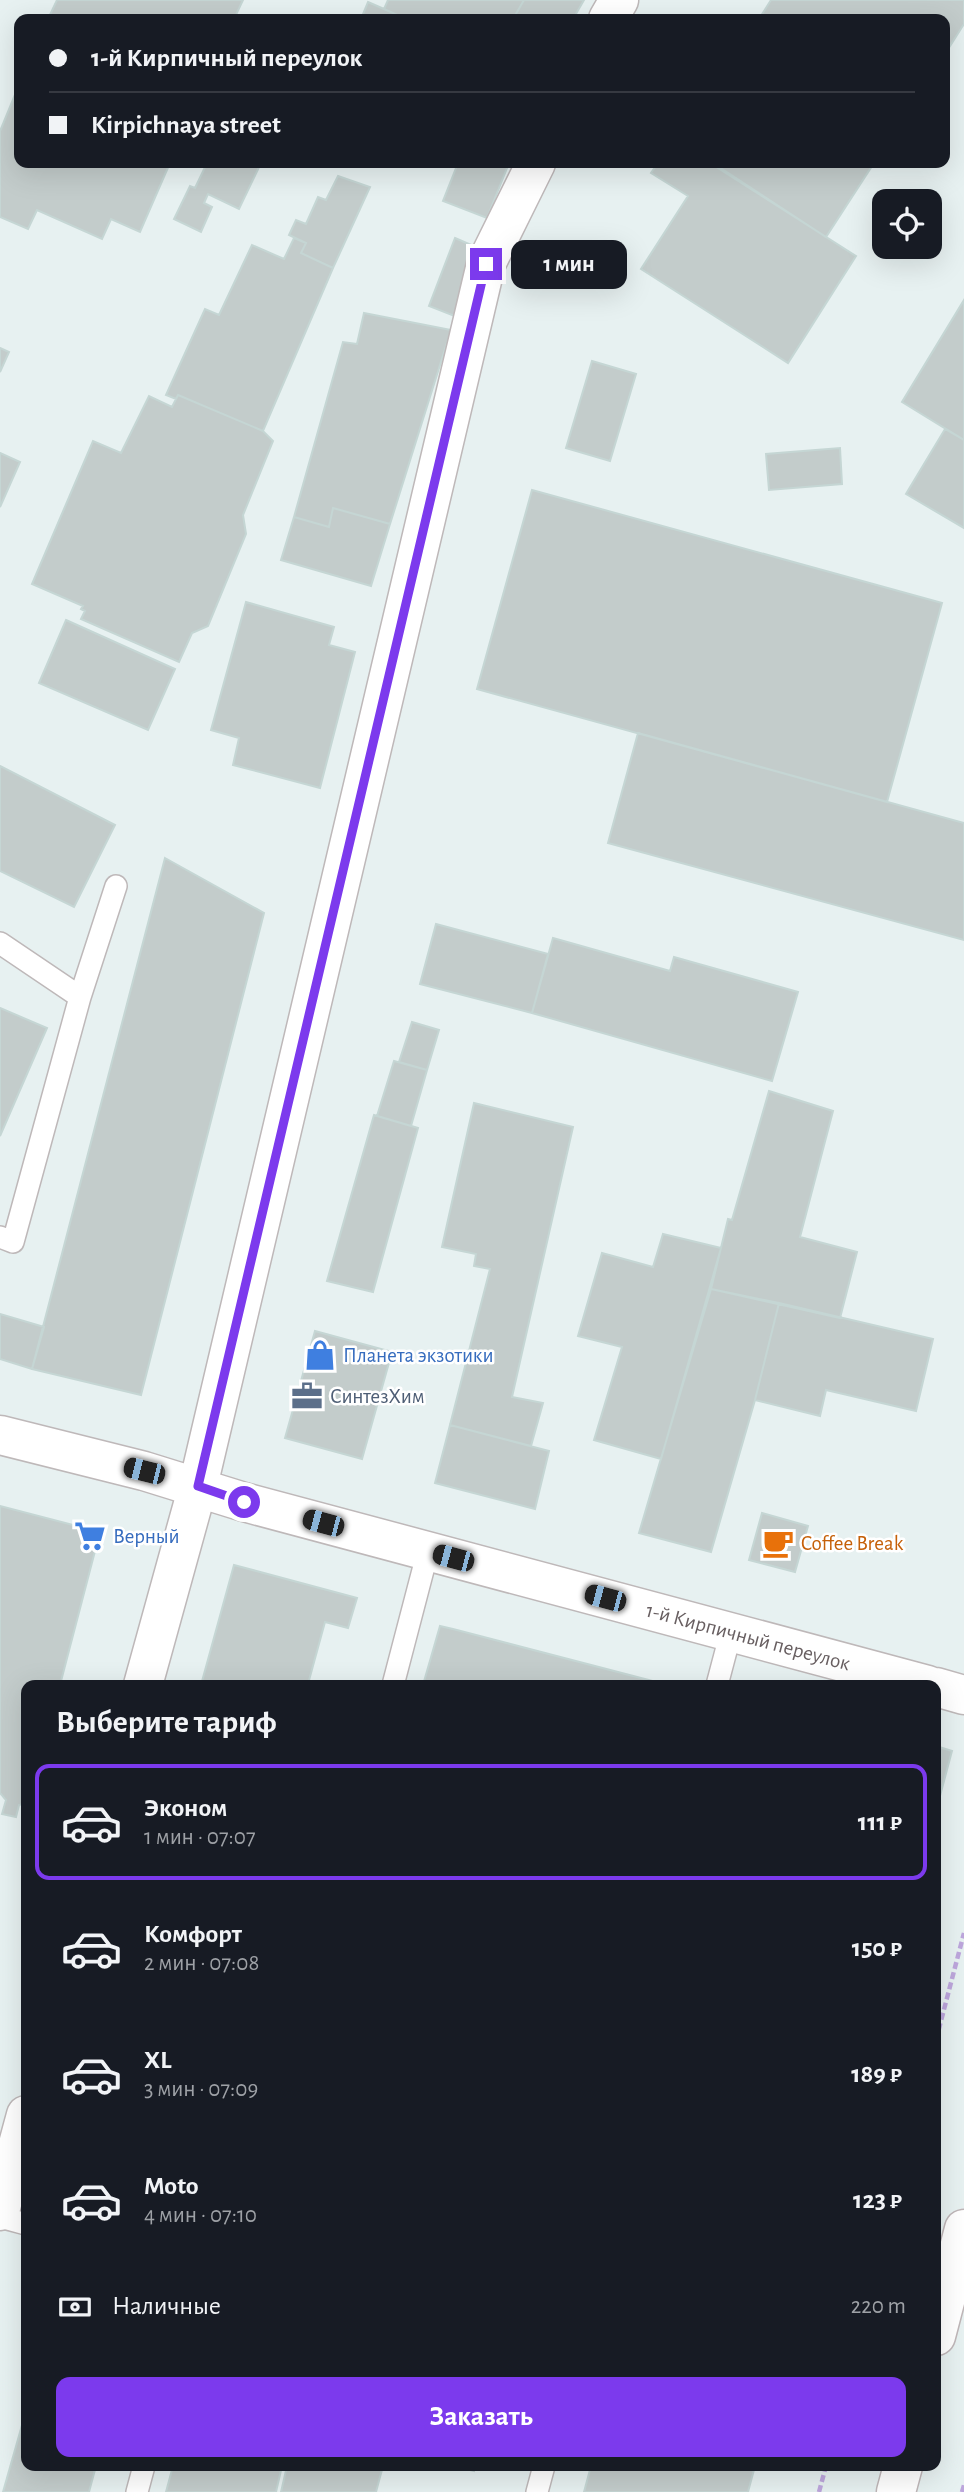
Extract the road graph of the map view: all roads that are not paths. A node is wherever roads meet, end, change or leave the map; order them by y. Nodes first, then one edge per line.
1 (534, 168) edge
2 (116, 886) dead end
3 (0, 943) edge
4 (80, 997) junction
5 (0, 1237) edge
6 (0, 1435) edge
7 (198, 1486) junction
8 (428, 1551) junction
9 (731, 1632) junction
10 (144, 1680) edge
11 (394, 1680) edge
12 (718, 1680) edge
13 (909, 1680) edge
14 (941, 1688) edge
15 (964, 1695) edge
16 (21, 2133) edge
17 (0, 2211) edge
18 (0, 2217) edge
19 (21, 2223) edge
20 (964, 2229) edge
21 (941, 2317) edge
22 (143, 2471) edge
23 (543, 2471) edge
24 (902, 2471) edge
25 (137, 2492) edge
26 (537, 2492) edge
27 (896, 2492) edge

1 - 7 street
2 - 4 lane
3 - 4 lane
4 - 5 lane
6 - 7 street, 1-й Кирпичный переулок
7 - 8 street, 1-й Кирпичный переулок
7 - 10 street
8 - 9 street, 1-й Кирпичный переулок
8 - 11 lane
9 - 12 lane
9 - 13 street, 1-й Кирпичный переулок
14 - 15 street
16 - 17 street
18 - 19 lane
20 - 21 street
22 - 25 lane
23 - 26 lane
24 - 27 street

